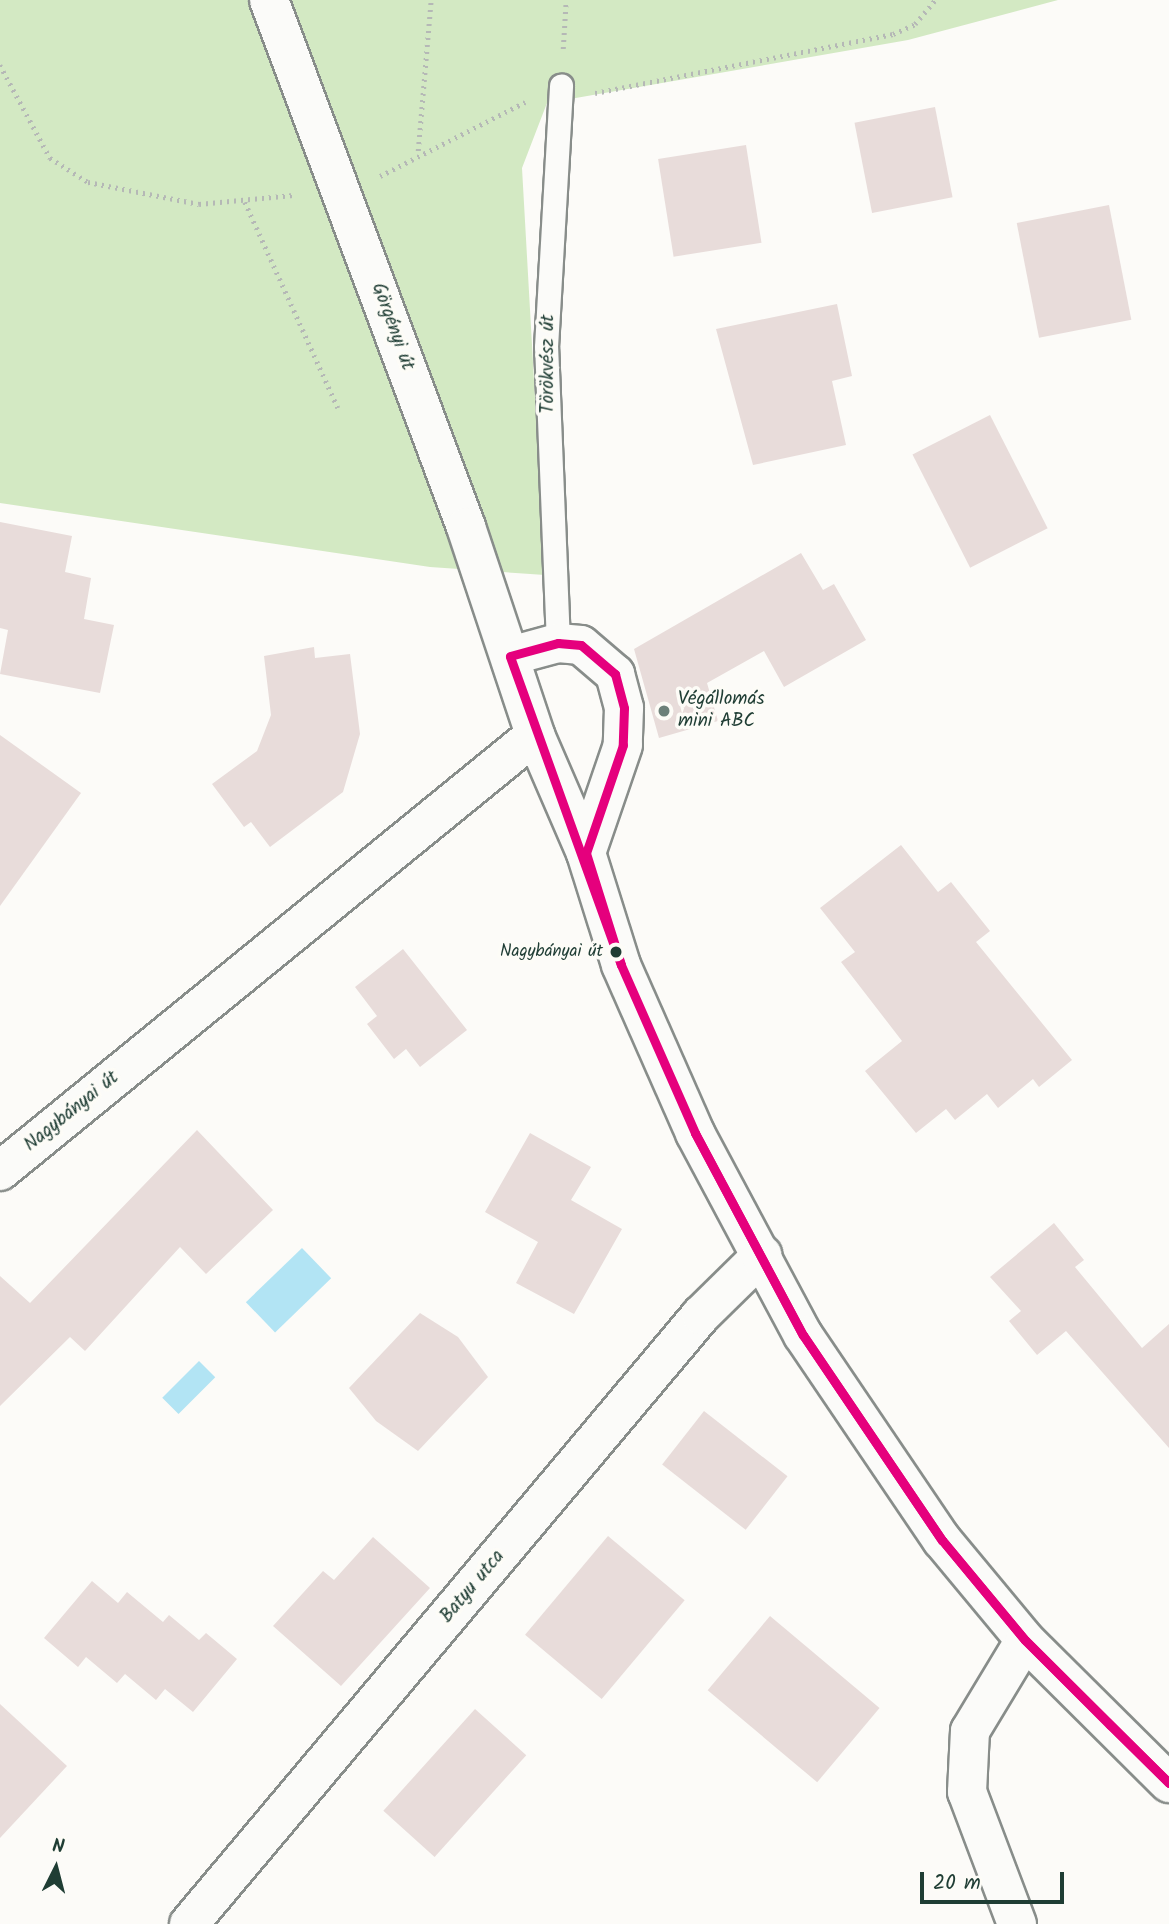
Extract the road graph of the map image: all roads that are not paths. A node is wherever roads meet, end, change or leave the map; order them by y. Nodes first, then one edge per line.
1 (269, 0) edge
2 (561, 85) road end
3 (558, 643) junction
4 (510, 656) junction
5 (535, 735) junction
6 (586, 853) junction
7 (0, 1171) edge
8 (762, 1255) junction
9 (1025, 1640) junction
10 (1169, 1783) edge
11 (189, 1924) edge
12 (1017, 1924) edge

1 - 4 street, Görgényi út
2 - 3 lane, Törökvész út
3 - 4 street
3 - 6 street
4 - 5 street
5 - 6 street
5 - 7 street, Nagybányai út
6 - 8 street
8 - 9 street
8 - 11 street, Batyu utca
9 - 10 street
9 - 12 street

